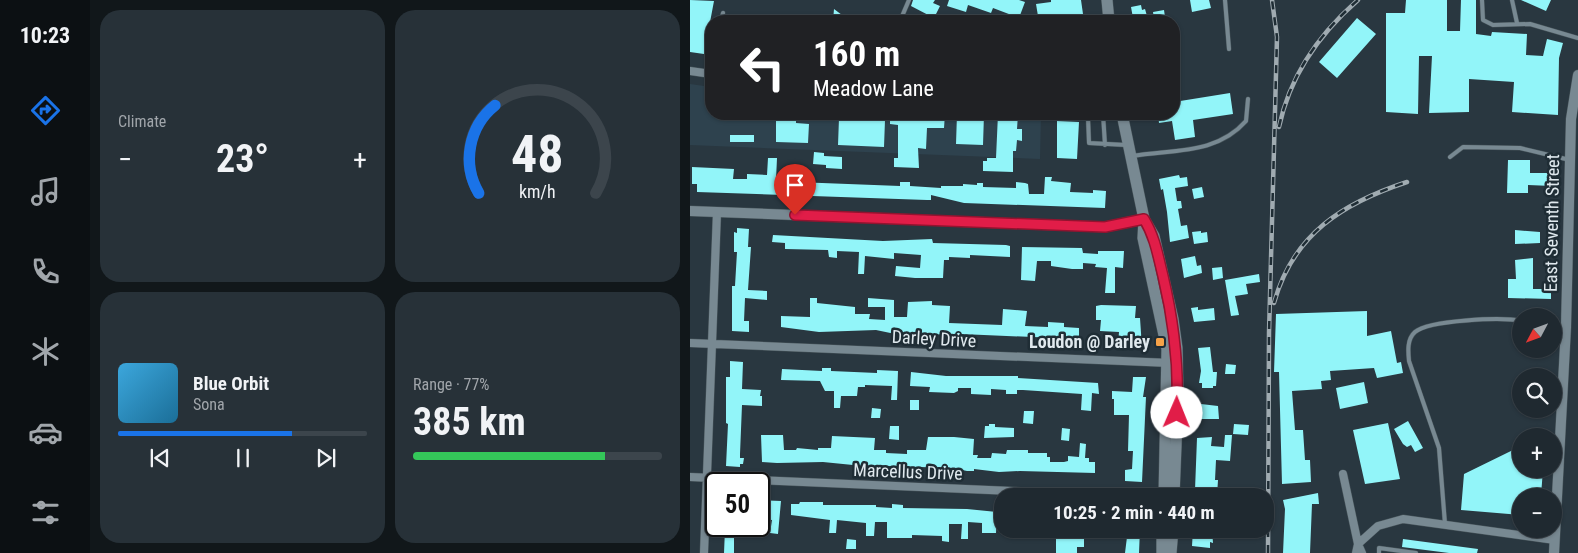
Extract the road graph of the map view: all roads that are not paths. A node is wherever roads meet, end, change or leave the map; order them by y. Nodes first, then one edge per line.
1 (909, 0) edge
2 (1107, 0) edge
3 (1225, 0) edge
4 (1482, 0) edge
5 (1512, 0) edge
6 (903, 15) edge
7 (1108, 15) edge
8 (1517, 23) junction
9 (1578, 38) edge
10 (1229, 49) dead end
11 (690, 71) edge
12 (705, 73) edge
13 (1578, 75) edge
14 (1248, 99) dead end
15 (1088, 120) edge
16 (1123, 120) edge
17 (1104, 122) joint
18 (1099, 123) dead end
19 (1105, 145) junction
20 (1129, 151) junction
21 (1450, 157) dead end
22 (1572, 163) edge
23 (690, 211) edge
24 (717, 212) junction
25 (1144, 219) junction
26 (1512, 320) edge
27 (1562, 327) edge
28 (1566, 327) junction
29 (690, 343) edge
30 (712, 344) junction
31 (1172, 363) junction
32 (707, 472) edge
33 (1343, 474) dead end
34 (690, 477) edge
35 (705, 478) edge
36 (770, 481) edge
37 (1164, 488) edge
38 (1174, 488) edge
39 (994, 490) edge
40 (1445, 524) junction
41 (705, 528) edge
42 (1162, 538) edge
43 (1173, 538) edge
44 (1555, 540) junction
45 (1358, 544) junction
46 (704, 553) edge
47 (1162, 553) edge
48 (1172, 553) edge
49 (1356, 553) edge
50 (1362, 553) edge
51 (1379, 553) edge
52 (1416, 553) edge
53 (1554, 553) edge

1 - 6 lane
2 - 7 main road
3 - 10 lane
4 - 8 lane
5 - 8 lane
8 - 9 lane
11 - 12 street
13 - 22 street, East Seventh Street
14 - 20 lane
15 - 19 lane
16 - 20 main road
17 - 18 lane
17 - 19 lane
19 - 20 lane
20 - 25 main road
21 - 22 lane
22 - 28 street, East Seventh Street
23 - 24 street
24 - 25 street
24 - 30 street
25 - 31 main road
26 - 40 lane
27 - 28 lane
28 - 44 street, East Seventh Street
29 - 30 street, Darley Drive
30 - 31 street, Darley Drive
30 - 32 street
31 - 37 main road
31 - 38 main road
33 - 45 street
34 - 35 street, Marcellus Drive
36 - 39 street, Marcellus Drive
40 - 44 street
40 - 45 street
41 - 46 street
42 - 47 main road
43 - 48 main road
44 - 53 street, East Seventh Street
45 - 49 street
45 - 50 street
51 - 52 lane

